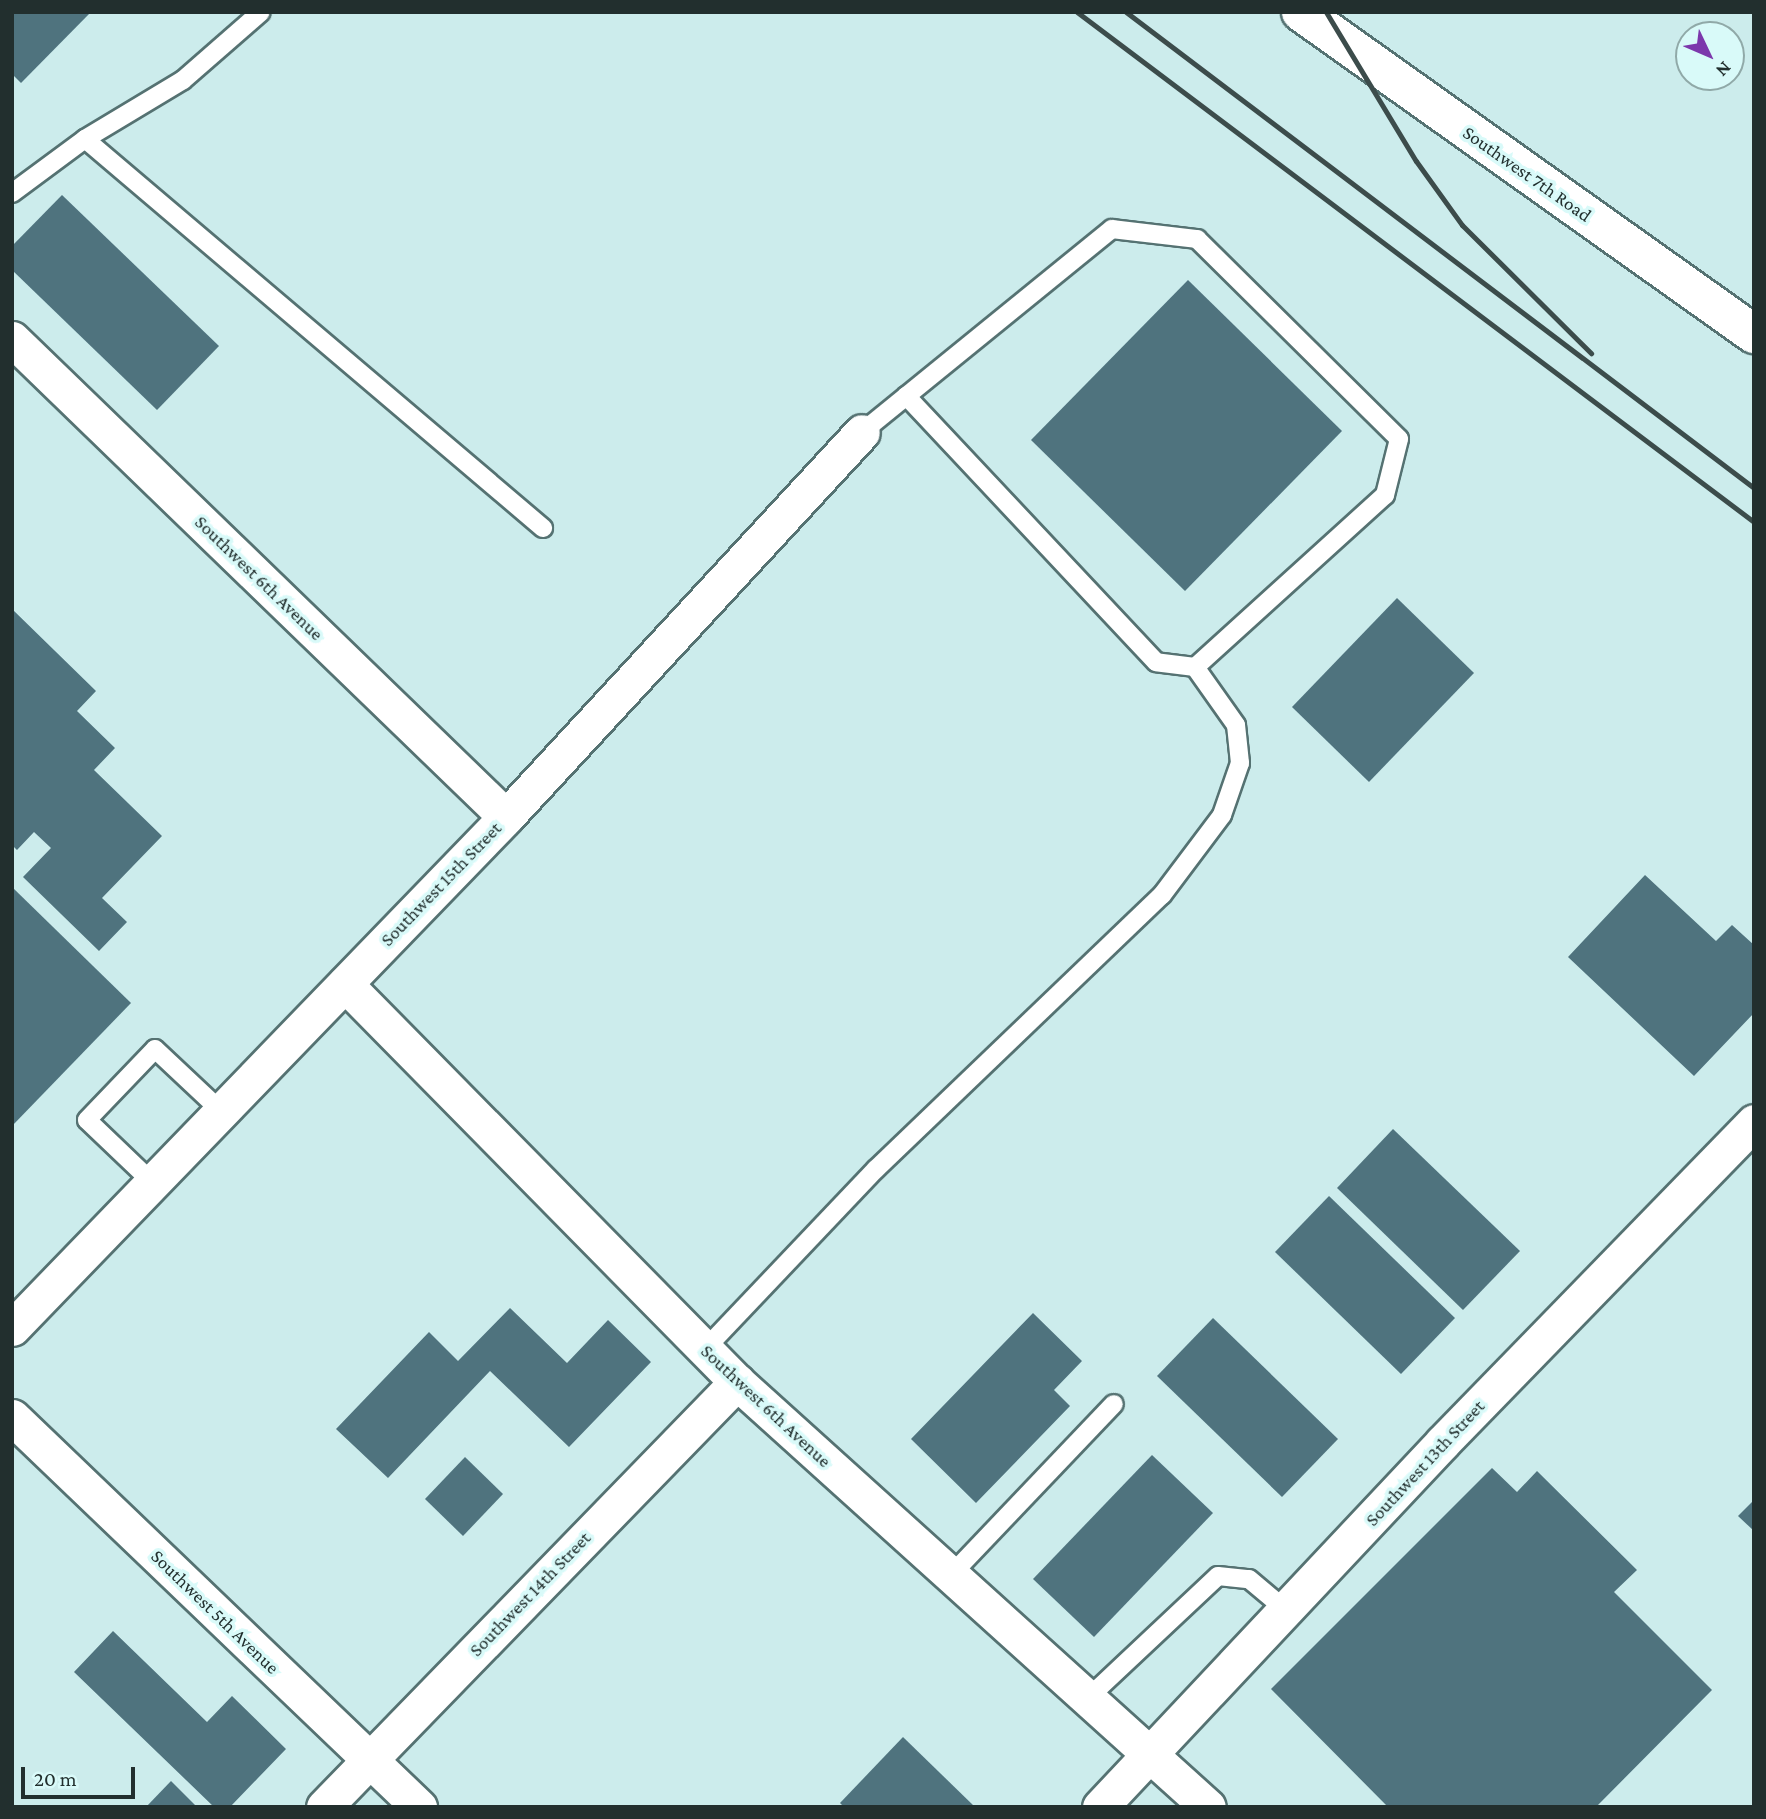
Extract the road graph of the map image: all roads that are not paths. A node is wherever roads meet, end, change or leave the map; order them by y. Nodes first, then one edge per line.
1 (261, 12) edge
2 (1301, 12) edge
3 (85, 139) junction
4 (12, 193) edge
5 (1754, 334) edge
6 (12, 340) edge
7 (906, 396) junction
8 (862, 432) joint
9 (543, 528) dead end
10 (1195, 667) junction
11 (506, 817) junction
12 (345, 984) junction
13 (222, 1112) junction
14 (1754, 1122) edge
15 (153, 1183) junction
16 (12, 1328) edge
17 (705, 1349) junction
18 (737, 1382) junction
19 (1114, 1404) dead end
20 (12, 1417) edge
21 (951, 1575) junction
22 (1286, 1610) junction
23 (1088, 1698) junction
24 (1151, 1754) junction
25 (368, 1760) junction
26 (324, 1807) edge
27 (419, 1807) edge
28 (1100, 1807) edge
29 (1208, 1807) edge

1 - 3 lane
2 - 5 street, Southwest 7th Road
3 - 4 lane
3 - 9 lane
6 - 11 street, Southwest 6th Avenue
7 - 8 lane
7 - 10 lane
7 - 10 lane
8 - 11 street, Southwest 15th Street
10 - 17 lane
11 - 12 street, Southwest 15th Street
12 - 13 street, Southwest 15th Street
12 - 17 street, Southwest 6th Avenue
13 - 15 street, Southwest 15th Street
13 - 15 lane
14 - 22 street, Southwest 13th Street
15 - 16 street, Southwest 15th Street
17 - 18 street, Southwest 6th Avenue
18 - 21 street, Southwest 6th Avenue
18 - 25 street, Southwest 14th Street
19 - 21 lane
20 - 25 street, Southwest 5th Avenue
21 - 23 street, Southwest 6th Avenue
22 - 23 lane
22 - 24 street, Southwest 13th Street
23 - 24 street, Southwest 6th Avenue
24 - 28 street, Southwest 13th Street
24 - 29 street, Southwest 6th Avenue
25 - 26 street, Southwest 14th Street
25 - 27 street, Southwest 5th Avenue

